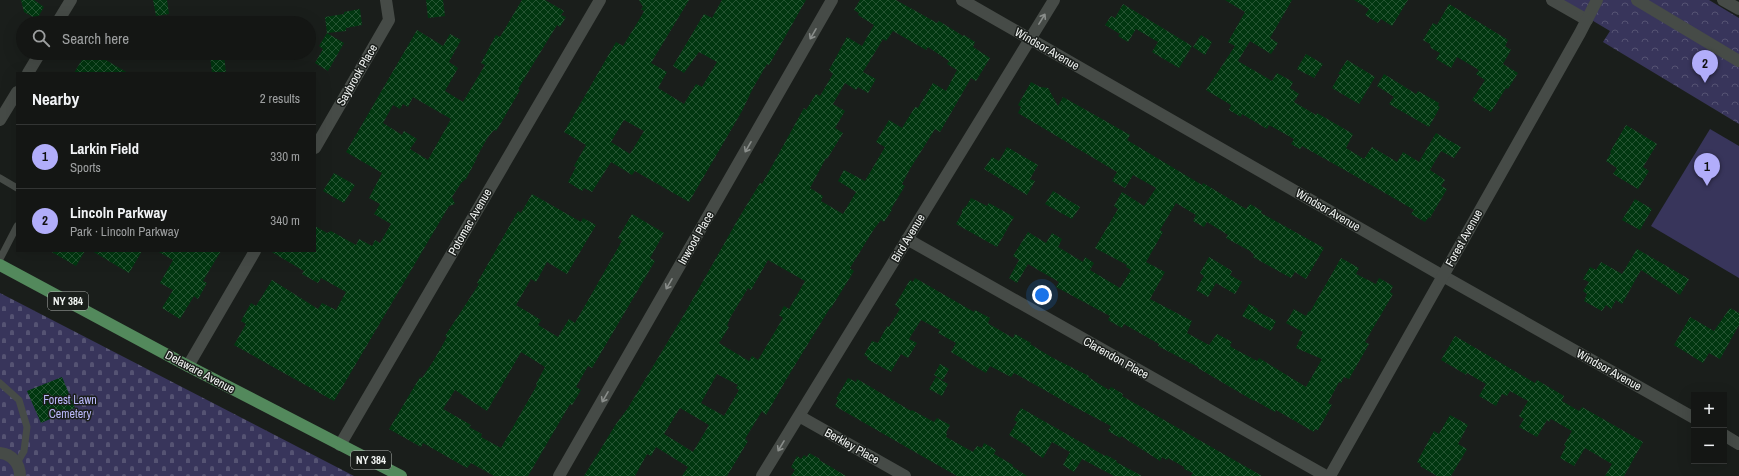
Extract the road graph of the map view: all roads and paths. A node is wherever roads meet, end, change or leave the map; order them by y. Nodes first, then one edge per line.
1 (71, 0) edge
2 (386, 0) edge
3 (600, 0) edge
4 (832, 0) edge
5 (962, 0) edge
6 (1054, 0) edge
7 (1552, 0) edge
8 (1596, 0) edge
9 (1637, 0) edge
10 (1723, 0) edge
11 (1739, 9) edge
12 (61, 16) edge
13 (1587, 20) junction
14 (1030, 39) junction
15 (36, 60) edge
16 (1739, 61) edge
17 (29, 72) edge
18 (16, 94) edge
19 (0, 120) edge
20 (316, 146) edge
21 (0, 179) edge
22 (16, 187) edge
23 (16, 228) edge
24 (907, 239) junction
25 (254, 252) edge
26 (0, 259) edge
27 (0, 265) edge
28 (1443, 276) junction
29 (188, 366) junction
30 (0, 383) edge
31 (799, 416) junction
32 (1691, 416) edge
33 (1727, 437) edge
34 (1739, 444) edge
35 (340, 445) junction
36 (0, 454) edge
37 (17, 463) junction
38 (20, 476) edge
39 (401, 476) edge
40 (559, 476) edge
41 (762, 476) edge
42 (905, 476) edge
43 (1326, 476) edge
44 (1330, 476) edge

1 - 12 street
2 - 20 street, Saybrook Place
3 - 35 street, Potomac Avenue
4 -> 40 street, Inwood Place
5 - 14 street, Windsor Avenue
14 -> 6 street, Bird Avenue
7 - 13 street
8 - 13 street, Forest Avenue
9 - 16 street
10 - 11 street
13 - 28 street, Forest Avenue
14 - 24 street, Bird Avenue
14 - 28 street, Windsor Avenue
15 - 17 street
18 - 19 street
21 - 22 lane
23 - 26 lane
24 - 31 street, Bird Avenue
24 - 43 street, Clarendon Place
25 - 29 street
27 - 29 main road, Delaware Avenue / NY 384
28 - 32 street, Windsor Avenue
28 - 44 street, Forest Avenue
29 - 35 main road, Delaware Avenue / NY 384
30 - 37 lane
31 -> 41 street, Bird Avenue
31 - 42 street, Berkley Place
33 - 34 street
35 - 39 main road, Delaware Avenue / NY 384
36 - 37 street
37 - 38 street

